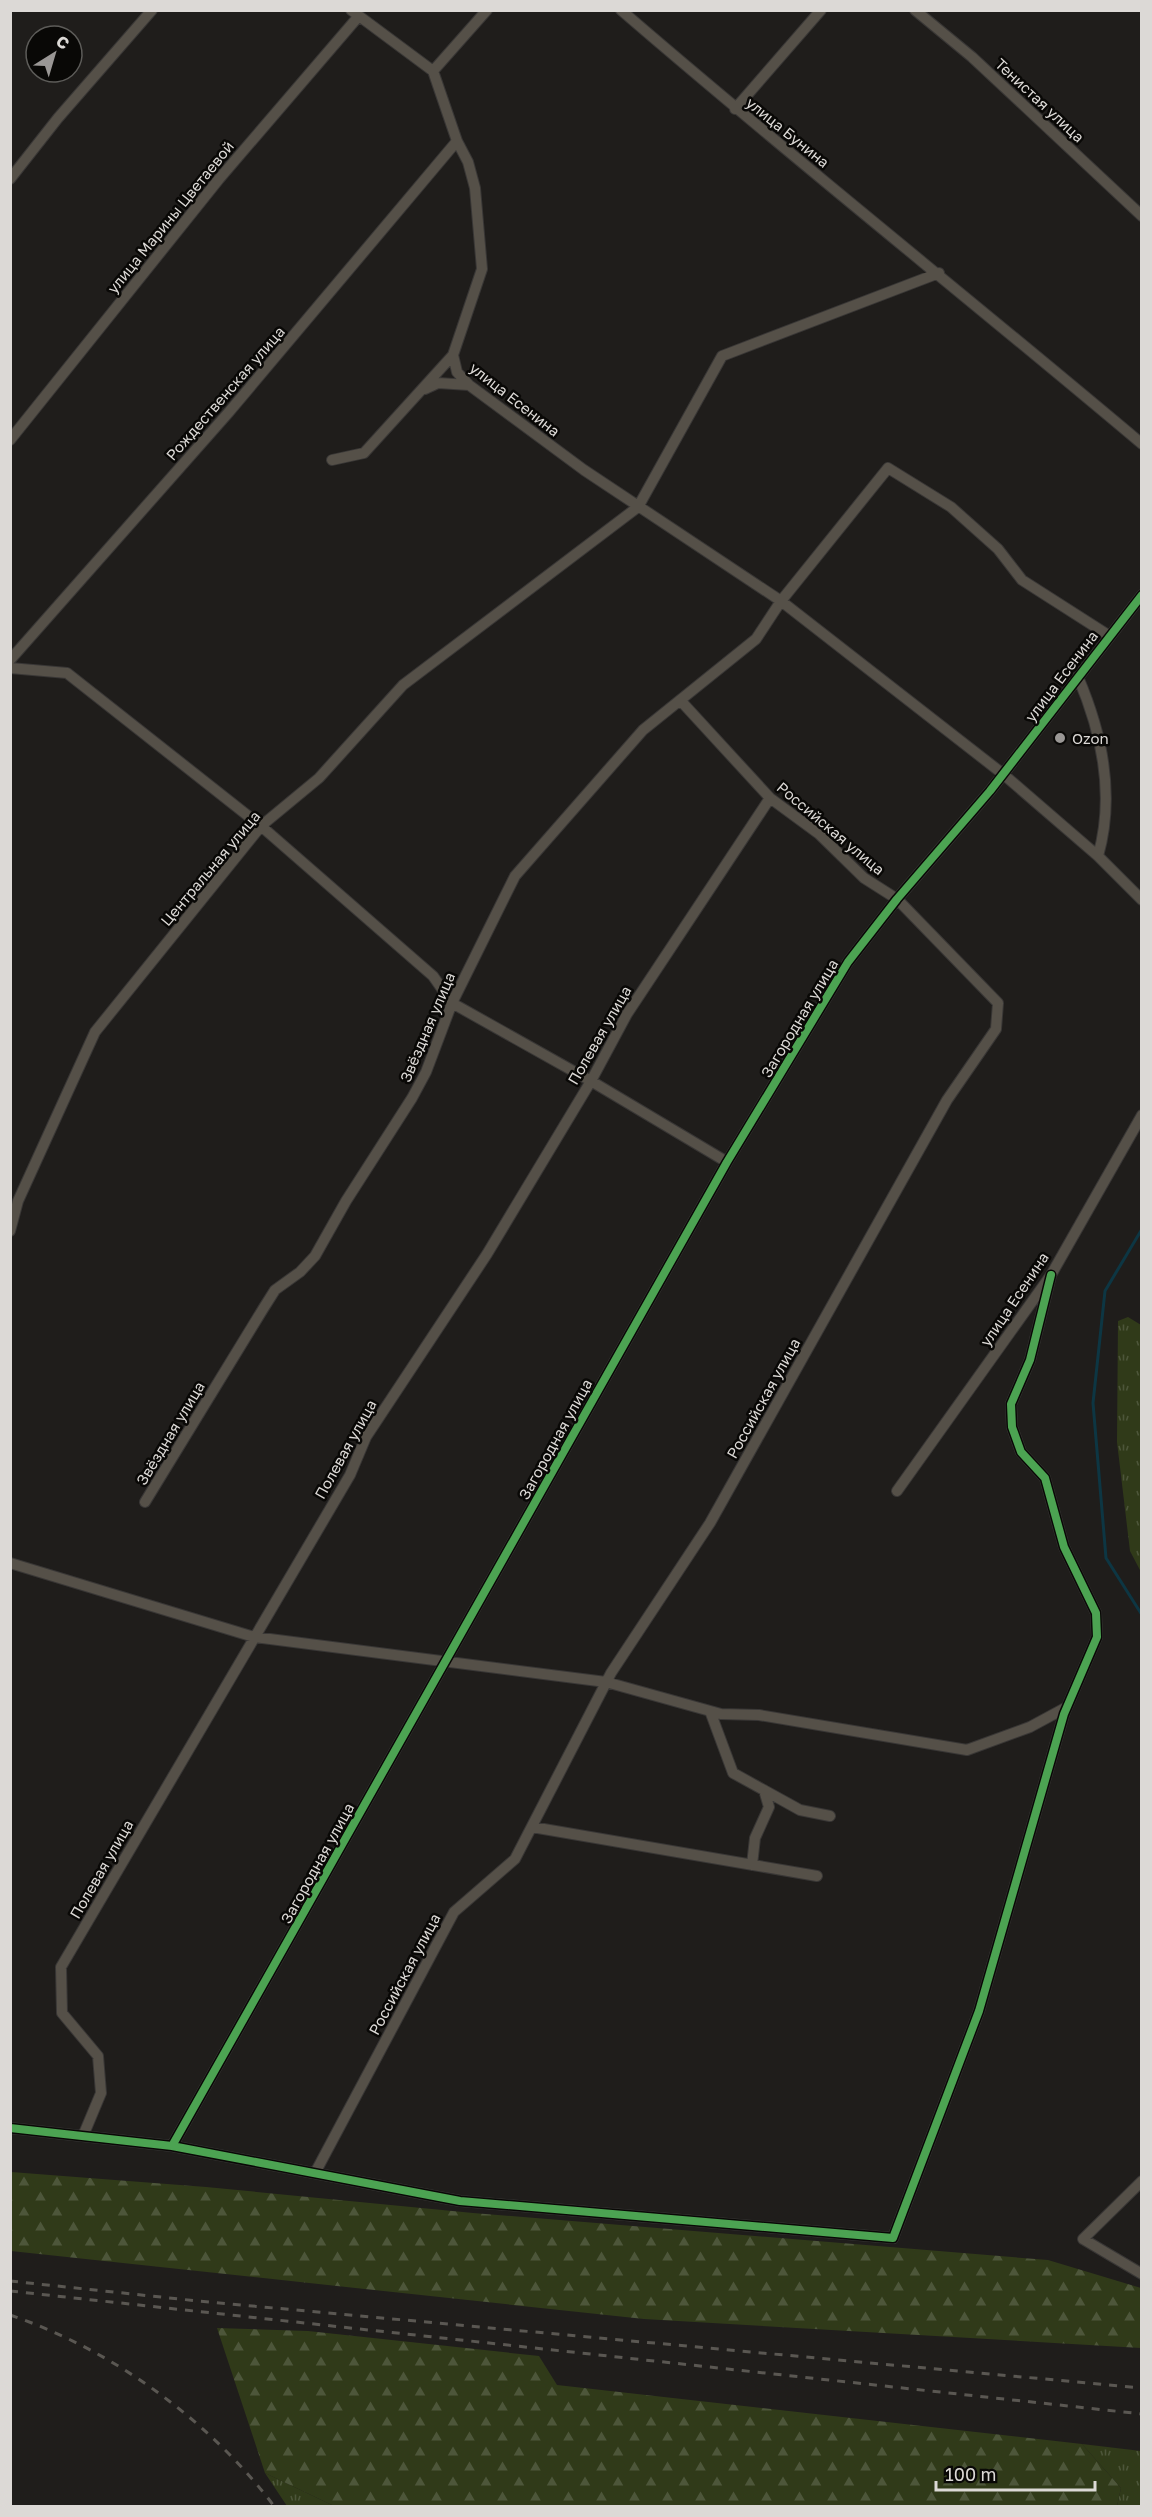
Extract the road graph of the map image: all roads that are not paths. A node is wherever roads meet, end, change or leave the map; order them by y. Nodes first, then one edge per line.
1 (152, 10) edge
2 (487, 10) edge
3 (621, 10) edge
4 (821, 10) edge
5 (915, 10) edge
6 (354, 14) edge
7 (433, 71) junction
8 (735, 109) junction
9 (457, 141) junction
10 (10, 179) edge
11 (1142, 216) edge
12 (939, 273) junction
13 (453, 355) junction
14 (469, 385) junction
15 (419, 392) junction
16 (10, 440) edge
17 (1142, 444) edge
18 (332, 460) dead end
19 (638, 507) junction
20 (1142, 595) edge
21 (781, 601) junction
22 (1108, 635) junction
23 (10, 660) edge
24 (10, 668) edge
25 (1078, 677) junction
26 (680, 700) junction
27 (1003, 774) junction
28 (770, 798) junction
29 (261, 826) junction
30 (1098, 856) junction
31 (897, 899) junction
32 (1142, 900) edge
33 (452, 1003) junction
34 (591, 1081) junction
35 (1142, 1115) edge
36 (728, 1162) junction
37 (10, 1231) edge
38 (1051, 1275) junction
39 (897, 1491) dead end
40 (145, 1502) dead end
41 (10, 1563) edge
42 (254, 1637) junction
43 (446, 1661) junction
44 (606, 1682) junction
45 (1067, 1707) junction
46 (710, 1711) junction
47 (764, 1790) junction
48 (830, 1816) dead end
49 (532, 1827) junction
50 (752, 1865) junction
51 (817, 1876) dead end
52 (10, 2128) edge
53 (83, 2136) junction
54 (172, 2146) junction
55 (315, 2173) junction
56 (1142, 2181) edge
57 (1142, 2274) edge

1 - 10 street
2 - 7 street
3 - 8 street, улица Бунина
4 - 8 street
5 - 11 street, Тенистая улица
6 - 7 street
6 - 16 street, улица Марины Цветаевой
7 - 9 street, улица Есенина
8 - 12 street, улица Бунина
9 - 13 street, улица Есенина
9 - 23 street, Рождественская улица
12 - 17 street, улица Бунина
12 - 19 street
13 - 14 street, улица Есенина
13 - 15 street
14 - 15 street
14 - 19 street, улица Есенина
15 - 18 street
19 - 21 street, улица Есенина
19 - 29 street, Центральная улица
20 - 22 street, улица Есенина
21 - 22 street, улица Есенина
21 - 26 street, Звёздная улица
21 - 27 street, улица Есенина
22 - 25 street, улица Есенина
24 - 29 street
25 - 27 street, улица Есенина
25 - 30 street, улица Есенина
26 - 28 street, Российская улица
26 - 33 street, Звёздная улица
27 - 30 street, улица Есенина
27 - 31 street, Загородная улица
28 - 31 street, Российская улица
28 - 34 street, Полевая улица
29 - 33 street
29 - 37 street, Центральная улица
30 - 32 street, улица Есенина
31 - 36 street, Загородная улица
31 - 44 street, Российская улица
33 - 34 street
33 - 40 street, Звёздная улица
34 - 36 street
34 - 42 street, Полевая улица
35 - 38 street, улица Есенина
36 - 43 street, Загородная улица
38 - 39 street, улица Есенина
38 - 45 street
41 - 42 street
42 - 43 street
42 - 53 street, Полевая улица
43 - 44 street
43 - 54 street, Загородная улица
44 - 46 street
44 - 49 street, Российская улица
45 - 46 street
45 - 55 street
46 - 47 street
47 - 48 street
47 - 50 street
49 - 50 street
49 - 55 street, Российская улица
50 - 51 street
52 - 53 street
53 - 54 street
54 - 55 street
56 - 57 street

